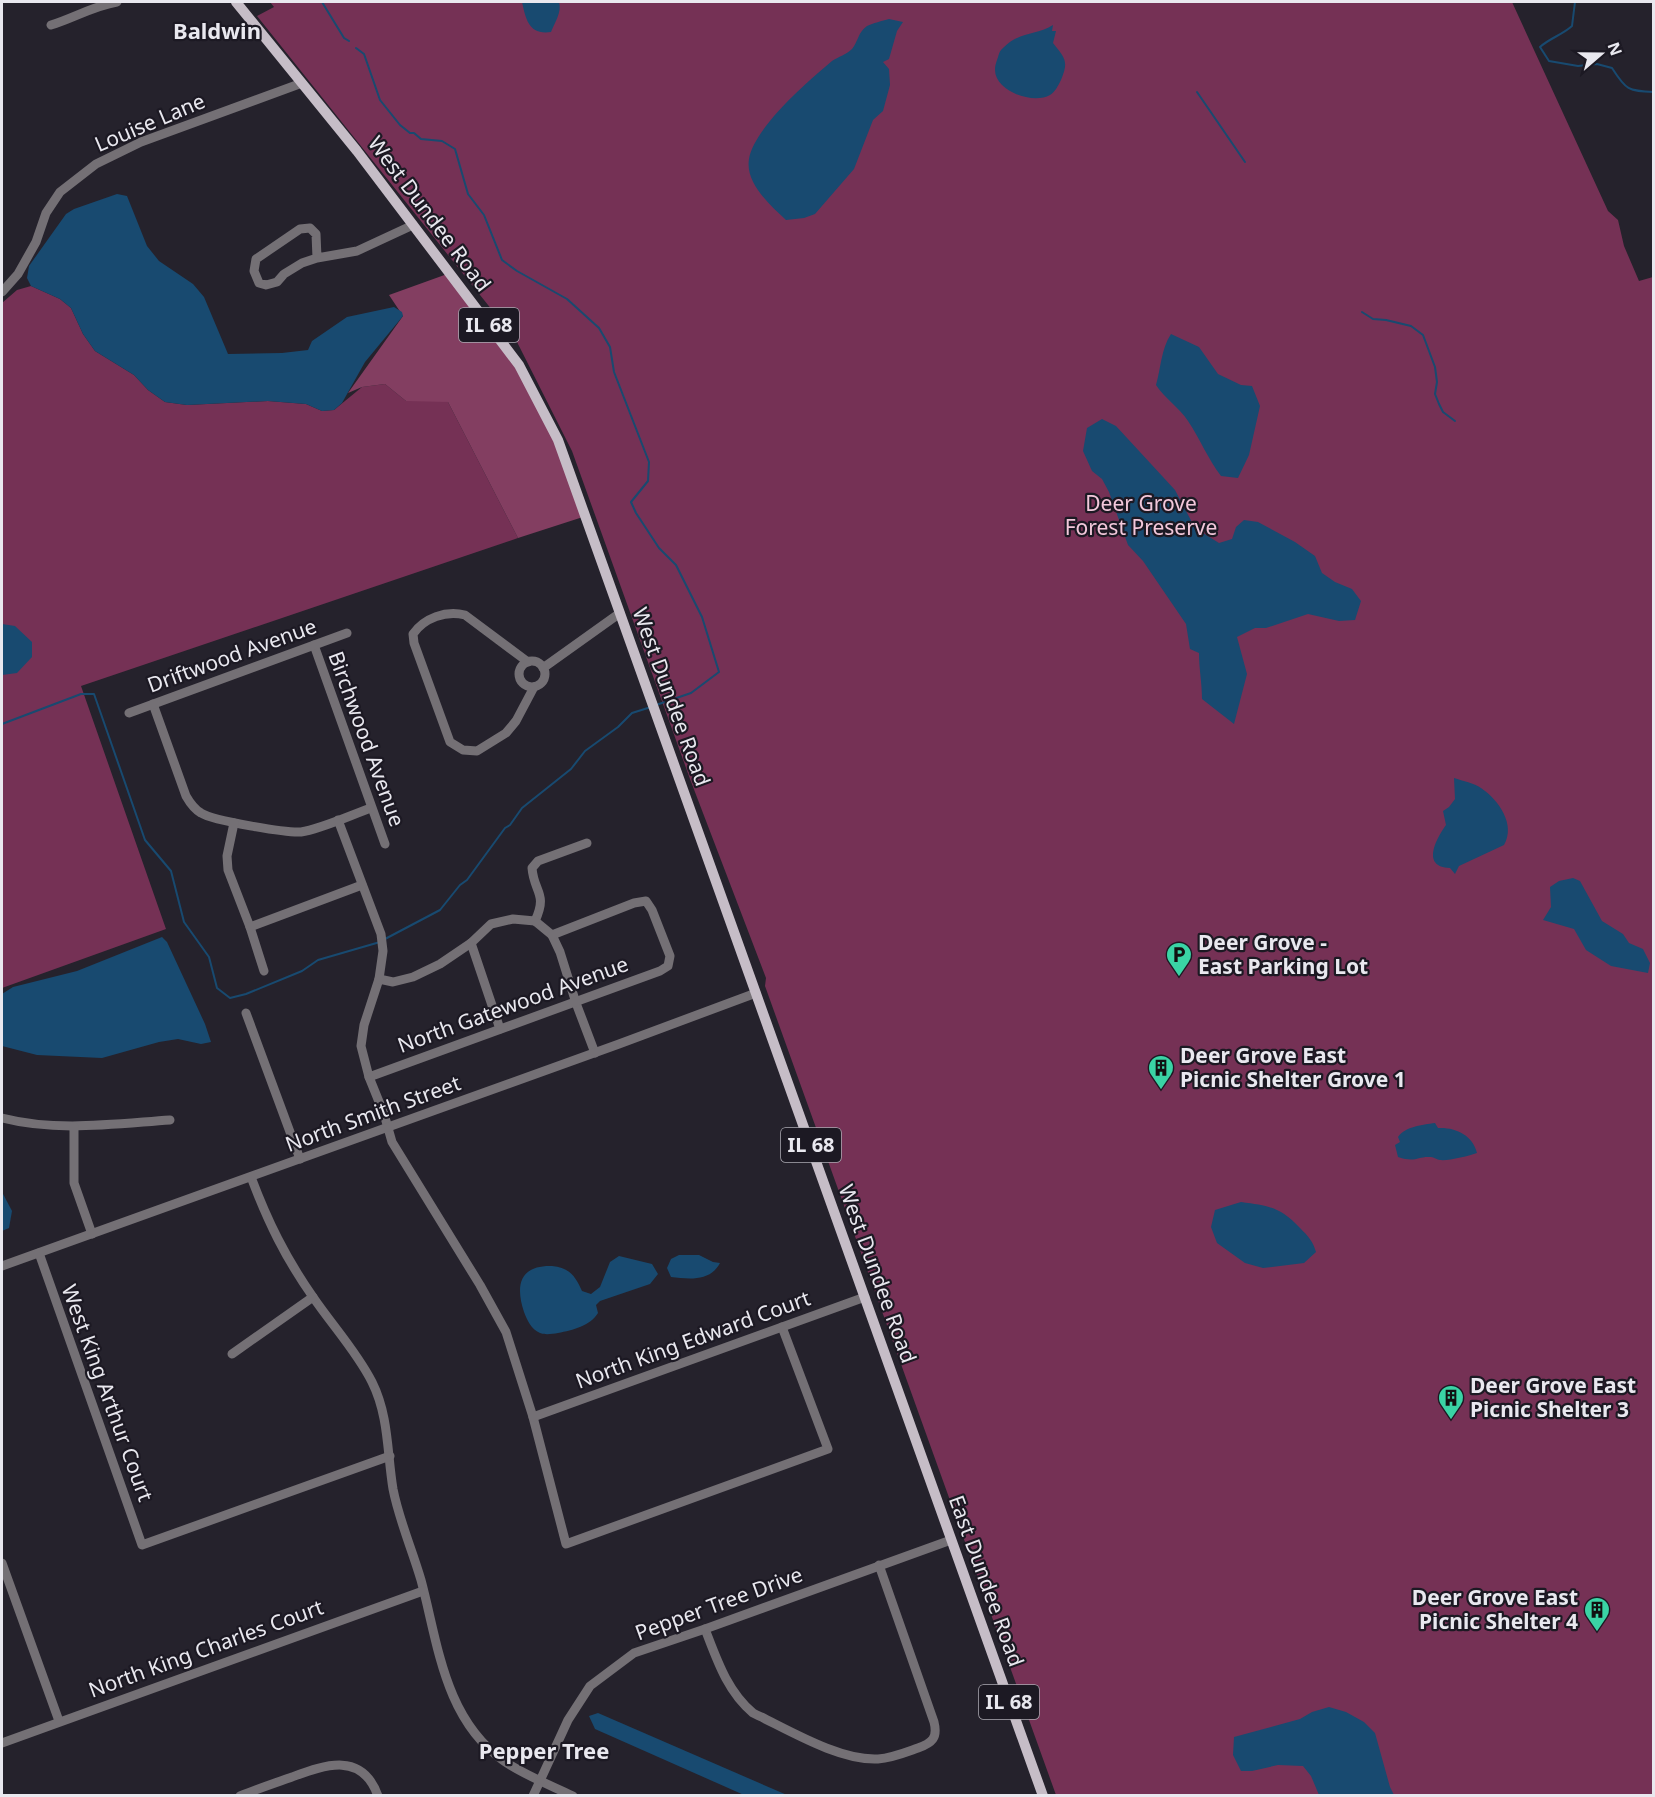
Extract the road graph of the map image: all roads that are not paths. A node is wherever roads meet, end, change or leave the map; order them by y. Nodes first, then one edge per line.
1 (117, 2) edge
2 (236, 2) edge
3 (51, 25) dead end
4 (302, 83) junction
5 (413, 225) junction
6 (317, 258) junction
7 (2, 292) edge
8 (620, 613) junction
9 (347, 633) dead end
10 (314, 645) junction
11 (528, 662) junction
12 (543, 668) junction
13 (534, 687) junction
14 (153, 704) junction
15 (129, 713) dead end
16 (371, 808) junction
17 (338, 820) junction
18 (234, 823) junction
19 (587, 843) dead end
20 (385, 844) dead end
21 (362, 885) junction
22 (535, 921) junction
23 (250, 927) junction
24 (552, 935) junction
25 (471, 943) junction
26 (264, 971) dead end
27 (379, 980) junction
28 (756, 993) junction
29 (576, 1003) junction
30 (246, 1012) dead end
31 (500, 1029) junction
32 (595, 1053) junction
33 (369, 1077) junction
34 (2, 1118) edge
35 (170, 1120) dead end
36 (74, 1127) junction
37 (388, 1127) junction
38 (300, 1159) junction
39 (250, 1177) junction
40 (92, 1234) junction
41 (39, 1253) junction
42 (2, 1266) edge
43 (313, 1297) junction
44 (865, 1297) junction
45 (782, 1327) junction
46 (232, 1354) dead end
47 (533, 1417) junction
48 (390, 1456) junction
49 (930, 1482) joint
50 (951, 1540) junction
51 (2, 1563) edge
52 (879, 1566) junction
53 (423, 1591) junction
54 (705, 1629) junction
55 (59, 1721) junction
56 (2, 1743) edge
57 (540, 1780) junction
58 (240, 1796) edge
59 (378, 1796) edge
60 (533, 1796) edge
61 (573, 1796) edge
62 (1043, 1796) edge

1 - 3 street
2 - 4 main road, West Dundee Road / IL 68
4 - 5 main road, West Dundee Road / IL 68
4 - 7 street, Louise Lane
5 - 6 street
5 - 8 main road, West Dundee Road / IL 68
6 - 6 street
8 - 12 street
8 - 28 main road, West Dundee Road / IL 68
9 - 10 street, Driftwood Avenue
10 - 14 street, Driftwood Avenue
10 - 16 street, Birchwood Avenue
11 - 12 street
11 - 13 street
11 - 13 street
12 - 13 street
14 - 15 street, Driftwood Avenue
14 - 18 street
16 - 17 street
16 - 20 street, Birchwood Avenue
17 - 18 street
17 - 21 street
18 - 23 street
19 - 22 street
21 - 23 street
21 - 27 street
22 - 24 street
22 - 25 street
23 - 26 street
24 - 29 street
24 - 29 street, North Gatewood Avenue
25 - 27 street
25 - 31 street
27 - 33 street
28 - 32 street, North Smith Street
28 - 44 main road, West Dundee Road / IL 68
29 - 31 street, North Gatewood Avenue
29 - 32 street
30 - 38 street
31 - 33 street, North Gatewood Avenue
32 - 37 street, North Smith Street
33 - 37 street
34 - 36 street
35 - 36 street
36 - 40 street
37 - 38 street, North Smith Street
37 - 47 street
38 - 39 street, North Smith Street
39 - 40 street, North Smith Street
39 - 43 street
40 - 41 street, North Smith Street
41 - 42 street, North Smith Street
41 - 48 street, West King Arthur Court
43 - 46 street
43 - 48 street
44 - 45 street, North King Edward Court
44 - 49 main road, West Dundee Road / IL 68
45 - 47 street, North King Edward Court
45 - 47 street
48 - 53 street
49 - 50 main road, East Dundee Road / IL 68
50 - 52 street, Pepper Tree Drive
50 - 62 main road, East Dundee Road / IL 68
51 - 55 street
52 - 54 street, Pepper Tree Drive
52 - 54 street
53 - 55 street, North King Charles Court
53 - 57 street
54 - 57 street, Pepper Tree Drive
55 - 56 street, North King Charles Court
57 - 60 street, Pepper Tree Drive
57 - 61 street
58 - 59 street

